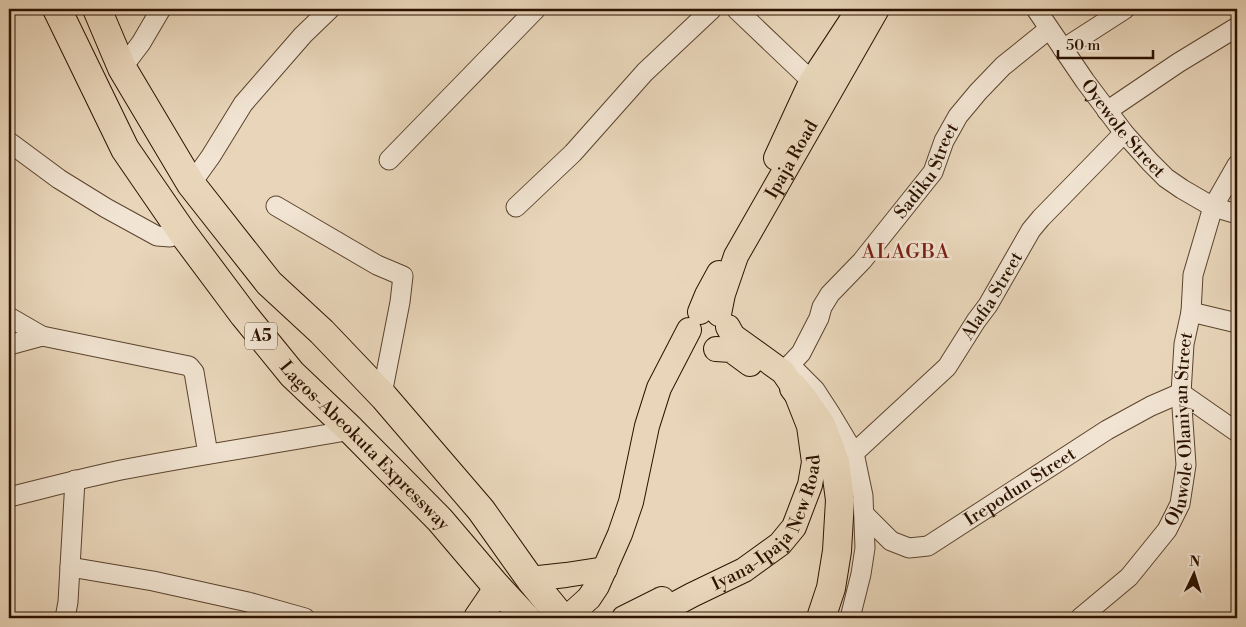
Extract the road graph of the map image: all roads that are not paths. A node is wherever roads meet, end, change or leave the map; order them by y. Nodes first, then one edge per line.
1 (58, 9) edge
2 (97, 9) edge
3 (161, 9) edge
4 (330, 9) edge
5 (536, 9) edge
6 (712, 9) edge
7 (736, 9) edge
8 (859, 9) edge
9 (877, 9) edge
10 (1036, 9) edge
11 (1126, 9) edge
12 (1237, 28) edge
13 (1049, 29) junction
14 (1063, 49) junction
15 (122, 68) junction
16 (819, 89) junction
17 (1107, 111) junction
18 (1124, 133) junction
19 (9, 142) edge
20 (389, 160) dead end
21 (1237, 165) edge
22 (191, 184) junction
23 (276, 206) dead end
24 (516, 207) dead end
25 (1213, 207) junction
26 (1237, 214) edge
27 (182, 232) junction
28 (1191, 312) junction
29 (9, 317) edge
30 (1237, 323) edge
31 (709, 330) junction
32 (42, 336) junction
33 (9, 345) edge
34 (789, 375) junction
35 (1181, 393) junction
36 (382, 394) junction
37 (351, 430) junction
38 (1237, 432) edge
39 (854, 453) junction
40 (208, 454) junction
41 (76, 480) junction
42 (9, 497) edge
43 (864, 514) junction
44 (70, 567) junction
45 (604, 569) junction
46 (530, 579) junction
47 (497, 587) junction
48 (636, 616) edge
49 (65, 618) edge
50 (305, 618) edge
51 (478, 618) edge
52 (526, 618) edge
53 (562, 618) edge
54 (567, 618) edge
55 (821, 618) edge
56 (850, 618) edge
57 (1080, 618) edge

1 - 27 highway, Lagos-Abeokuta Expressway / A5
2 - 15 highway, A5
3 - 15 street
4 - 22 street
5 - 20 street
6 - 24 street
7 - 16 street
8 - 16 main road, Ipaja Road
9 - 16 main road, Ipaja Road
10 - 13 street, Oyewole Street
11 - 14 street
12 - 17 street
13 - 14 street, Oyewole Street
13 - 34 street, Sadiku Street
14 - 17 street, Oyewole Street
15 - 22 highway, A5
16 - 31 main road, Ipaja Road
17 - 18 street, Oyewole Street
18 - 25 street, Oyewole Street
18 - 39 street, Alafia Street
19 - 27 street
21 - 25 street, Oluwole Olaniyan Street
22 - 36 highway, A5
23 - 36 street
25 - 26 street, Oyewole Street
25 - 28 street, Oluwole Olaniyan Street
27 - 37 highway, Lagos-Abeokuta Expressway / A5
28 - 30 street
28 - 35 street, Oluwole Olaniyan Street
29 - 32 street
31 - 34 main road
31 - 45 main road, Ipaja Road
31 - 48 main road, Iyana-Ipaja New Road
32 - 33 street
32 - 40 street
34 - 39 street
34 - 48 main road, Iyana-Ipaja New Road
34 - 55 highway
35 - 38 street
35 - 43 street, Irepodun Street
35 - 57 street, Oluwole Olaniyan Street
36 - 46 highway, A5
37 - 40 street
37 - 47 highway, Lagos-Abeokuta Expressway / A5
39 - 43 street
40 - 41 street
41 - 42 street
41 - 44 street
43 - 56 street
44 - 49 street
44 - 50 street
45 - 46 main road
45 - 54 main road, Ipaja Road
46 - 53 highway, A5
47 - 51 highway
47 - 52 highway, Lagos-Abeokuta Expressway / A5

